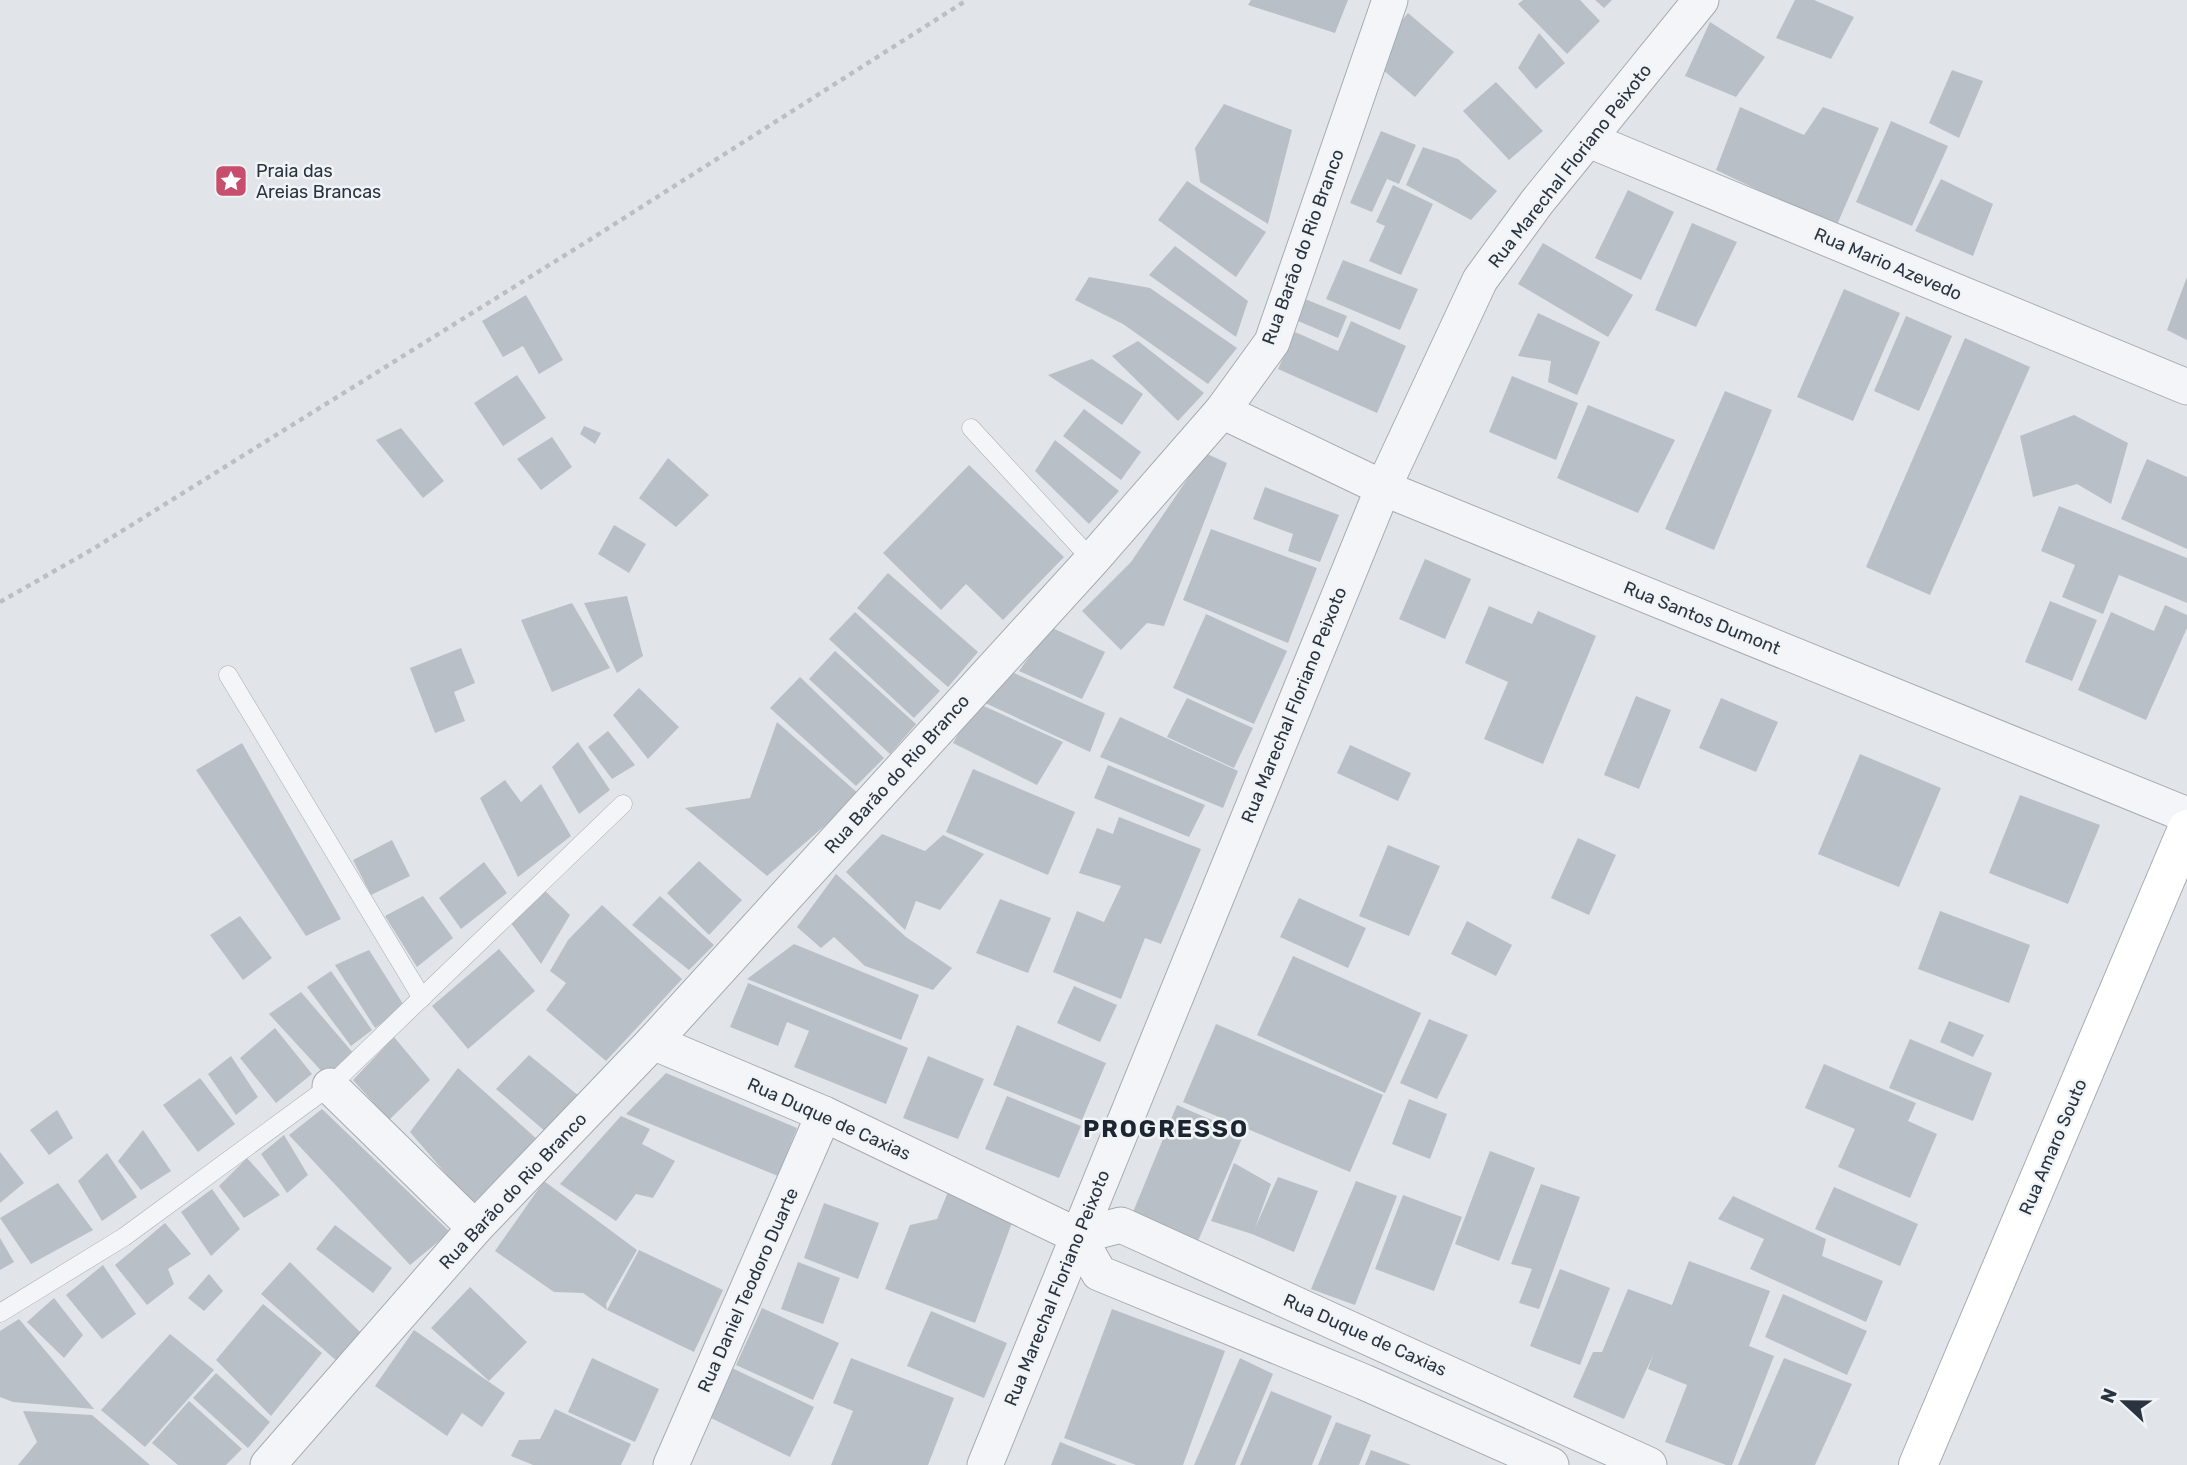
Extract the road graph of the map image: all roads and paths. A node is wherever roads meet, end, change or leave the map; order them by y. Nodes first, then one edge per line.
1 (967, 0) edge
2 (1391, 0) edge
3 (1701, 0) edge
4 (1589, 140) junction
5 (2187, 387) edge
6 (1222, 411) junction
7 (971, 428) dead end
8 (1383, 488) junction
9 (1092, 560) junction
10 (0, 602) edge
11 (228, 675) dead end
12 (623, 804) dead end
13 (2187, 815) edge
14 (2187, 829) edge
15 (422, 998) junction
16 (653, 1042) junction
17 (330, 1086) junction
18 (824, 1114) junction
19 (475, 1228) junction
20 (1078, 1236) junction
21 (0, 1313) edge
22 (1380, 1341) junction
23 (1364, 1382) junction
24 (1607, 1456) edge
25 (268, 1465) edge
26 (671, 1465) edge
27 (985, 1465) edge
28 (1551, 1465) edge
29 (1649, 1465) edge
30 (1918, 1465) edge

1 - 10 path
2 - 6 street, Rua Barão do Rio Branco
3 - 4 street, Rua Marechal Floriano Peixoto
4 - 5 street, Rua Mario Azevedo
4 - 8 street, Rua Marechal Floriano Peixoto
6 - 8 street, Rua Santos Dumont
6 - 9 street, Rua Barão do Rio Branco
7 - 9 lane
8 - 13 street, Rua Santos Dumont
8 - 20 street, Rua Marechal Floriano Peixoto
9 - 16 street, Rua Barão do Rio Branco
11 - 15 lane
12 - 15 lane
14 - 30 street, Rua Amaro Souto
15 - 17 lane
16 - 18 street, Rua Duque de Caxias
16 - 19 street, Rua Barão do Rio Branco
17 - 19 street
17 - 21 lane
18 - 20 street, Rua Duque de Caxias
18 - 26 street, Rua Daniel Teodoro Duarte
19 - 25 street, Rua Barão do Rio Branco
20 - 22 street, Rua Duque de Caxias
20 - 23 street
20 - 27 street, Rua Marechal Floriano Peixoto
22 - 23 street
22 - 24 street, Rua Duque de Caxias
23 - 28 street
24 - 29 street, Rua Duque de Caxias

